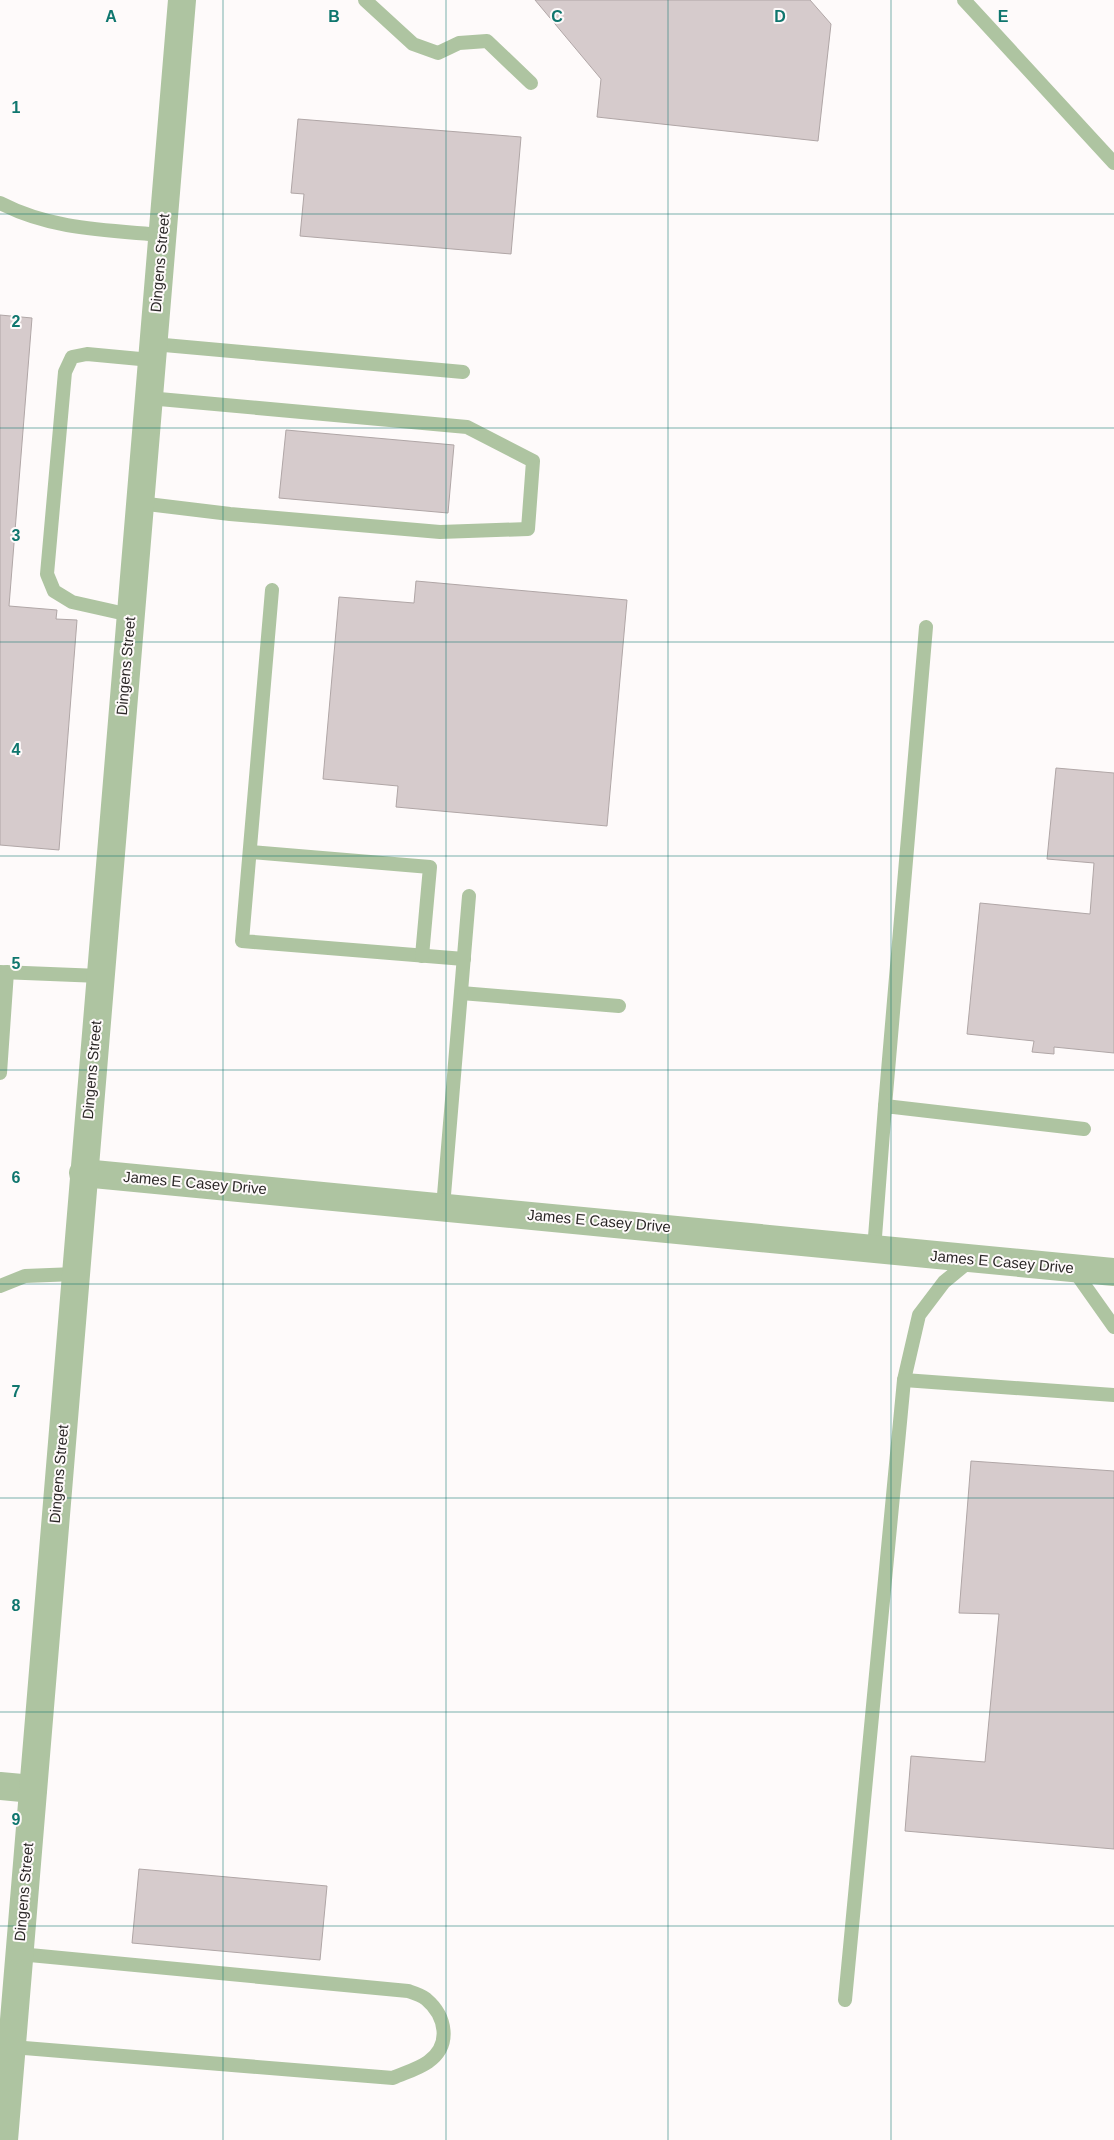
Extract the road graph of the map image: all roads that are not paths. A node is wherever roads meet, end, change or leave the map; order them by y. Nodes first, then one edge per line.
1 (182, 0) edge
2 (365, 0) edge
3 (964, 0) edge
4 (530, 83) dead end
5 (1114, 163) edge
6 (0, 203) edge
7 (162, 234) junction
8 (152, 352) junction
9 (463, 372) dead end
10 (148, 398) junction
11 (139, 503) junction
12 (272, 590) dead end
13 (130, 614) junction
14 (926, 627) dead end
15 (250, 852) junction
16 (469, 896) dead end
17 (422, 956) junction
18 (464, 959) junction
19 (3, 972) edge
20 (100, 976) junction
21 (461, 993) junction
22 (620, 1006) dead end
23 (0, 1073) edge
24 (885, 1106) junction
25 (1084, 1129) dead end
26 (83, 1173) junction
27 (443, 1207) junction
28 (874, 1250) junction
29 (973, 1259) junction
30 (1073, 1268) junction
31 (1114, 1272) edge
32 (75, 1274) junction
33 (0, 1286) edge
34 (1114, 1327) edge
35 (904, 1380) junction
36 (1114, 1392) edge
37 (0, 1786) edge
38 (33, 1789) junction
39 (19, 1954) junction
40 (845, 2000) dead end
41 (12, 2047) junction
42 (4, 2140) edge

1 - 7 street, Dingens Street
2 - 4 lane
3 - 5 lane
6 - 7 lane
7 - 8 street, Dingens Street
8 - 9 lane
8 - 10 street, Dingens Street
8 - 13 lane
10 - 11 street, Dingens Street
10 - 11 lane
11 - 13 street, Dingens Street
12 - 15 lane
13 - 20 street, Dingens Street
14 - 24 lane
15 - 17 lane
15 - 17 lane
16 - 18 lane
17 - 18 lane
18 - 21 lane
19 - 20 lane
19 - 23 lane
20 - 26 street, Dingens Street
21 - 22 lane
21 - 27 lane
24 - 25 lane
24 - 28 lane
26 - 27 street, James E Casey Drive
26 - 32 street, Dingens Street
27 - 28 street, James E Casey Drive
28 - 29 street, James E Casey Drive
29 - 30 street, James E Casey Drive
29 - 35 lane
30 - 31 street, James E Casey Drive
30 - 34 lane
32 - 33 lane
32 - 38 street, Dingens Street
35 - 36 lane
35 - 40 lane
37 - 38 street
38 - 39 street, Dingens Street
39 - 41 street, Dingens Street
39 - 41 lane
41 - 42 street, Dingens Street

